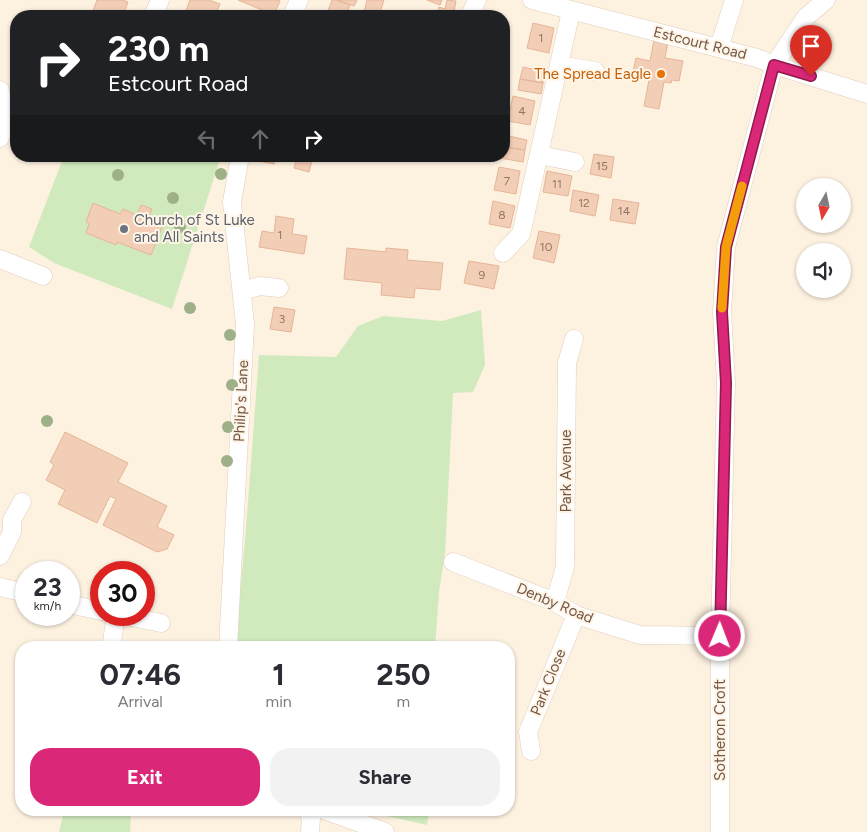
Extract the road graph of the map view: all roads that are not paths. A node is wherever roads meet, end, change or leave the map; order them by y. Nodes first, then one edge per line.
1 (532, 0) edge
2 (734, 0) edge
3 (826, 0) edge
4 (571, 11) junction
5 (719, 48) junction
6 (559, 65) junction
7 (774, 65) junction
8 (595, 71) dead end
9 (0, 90) edge
10 (867, 94) edge
11 (0, 138) edge
12 (539, 155) junction
13 (239, 162) edge
14 (575, 162) dead end
15 (503, 253) dead end
16 (0, 259) edge
17 (43, 276) dead end
18 (279, 288) dead end
19 (242, 291) junction
20 (574, 339) dead end
21 (22, 502) dead end
22 (0, 556) edge
23 (453, 562) dead end
24 (0, 587) edge
25 (15, 591) edge
26 (555, 602) junction
27 (576, 615) junction
28 (155, 622) edge
29 (161, 623) dead end
30 (114, 626) edge
31 (720, 636) junction
32 (112, 641) edge
33 (228, 641) edge
34 (531, 751) dead end
35 (310, 816) edge
36 (341, 816) edge
37 (310, 832) edge
38 (385, 832) edge
39 (720, 832) edge

1 - 4 street, Estcourt Road
2 - 5 street
3 - 7 street, Sotheron Croft
4 - 5 street, Estcourt Road
4 - 6 street
5 - 7 street, Estcourt Road
6 - 8 street
6 - 12 street
7 - 10 street, Estcourt Road
7 - 31 street, Sotheron Croft
9 - 11 street
12 - 14 street
12 - 15 street
13 - 19 street, Philip's Lane
16 - 17 street
18 - 19 street
19 - 33 street, Philip's Lane
20 - 26 street, Park Avenue
21 - 22 street
23 - 26 street, Denby Road
24 - 25 street
26 - 27 street, Denby Road
27 - 31 street, Denby Road
27 - 34 street, Park Close
28 - 29 street
30 - 32 street
31 - 39 street, Sotheron Croft
35 - 37 street
36 - 38 street

